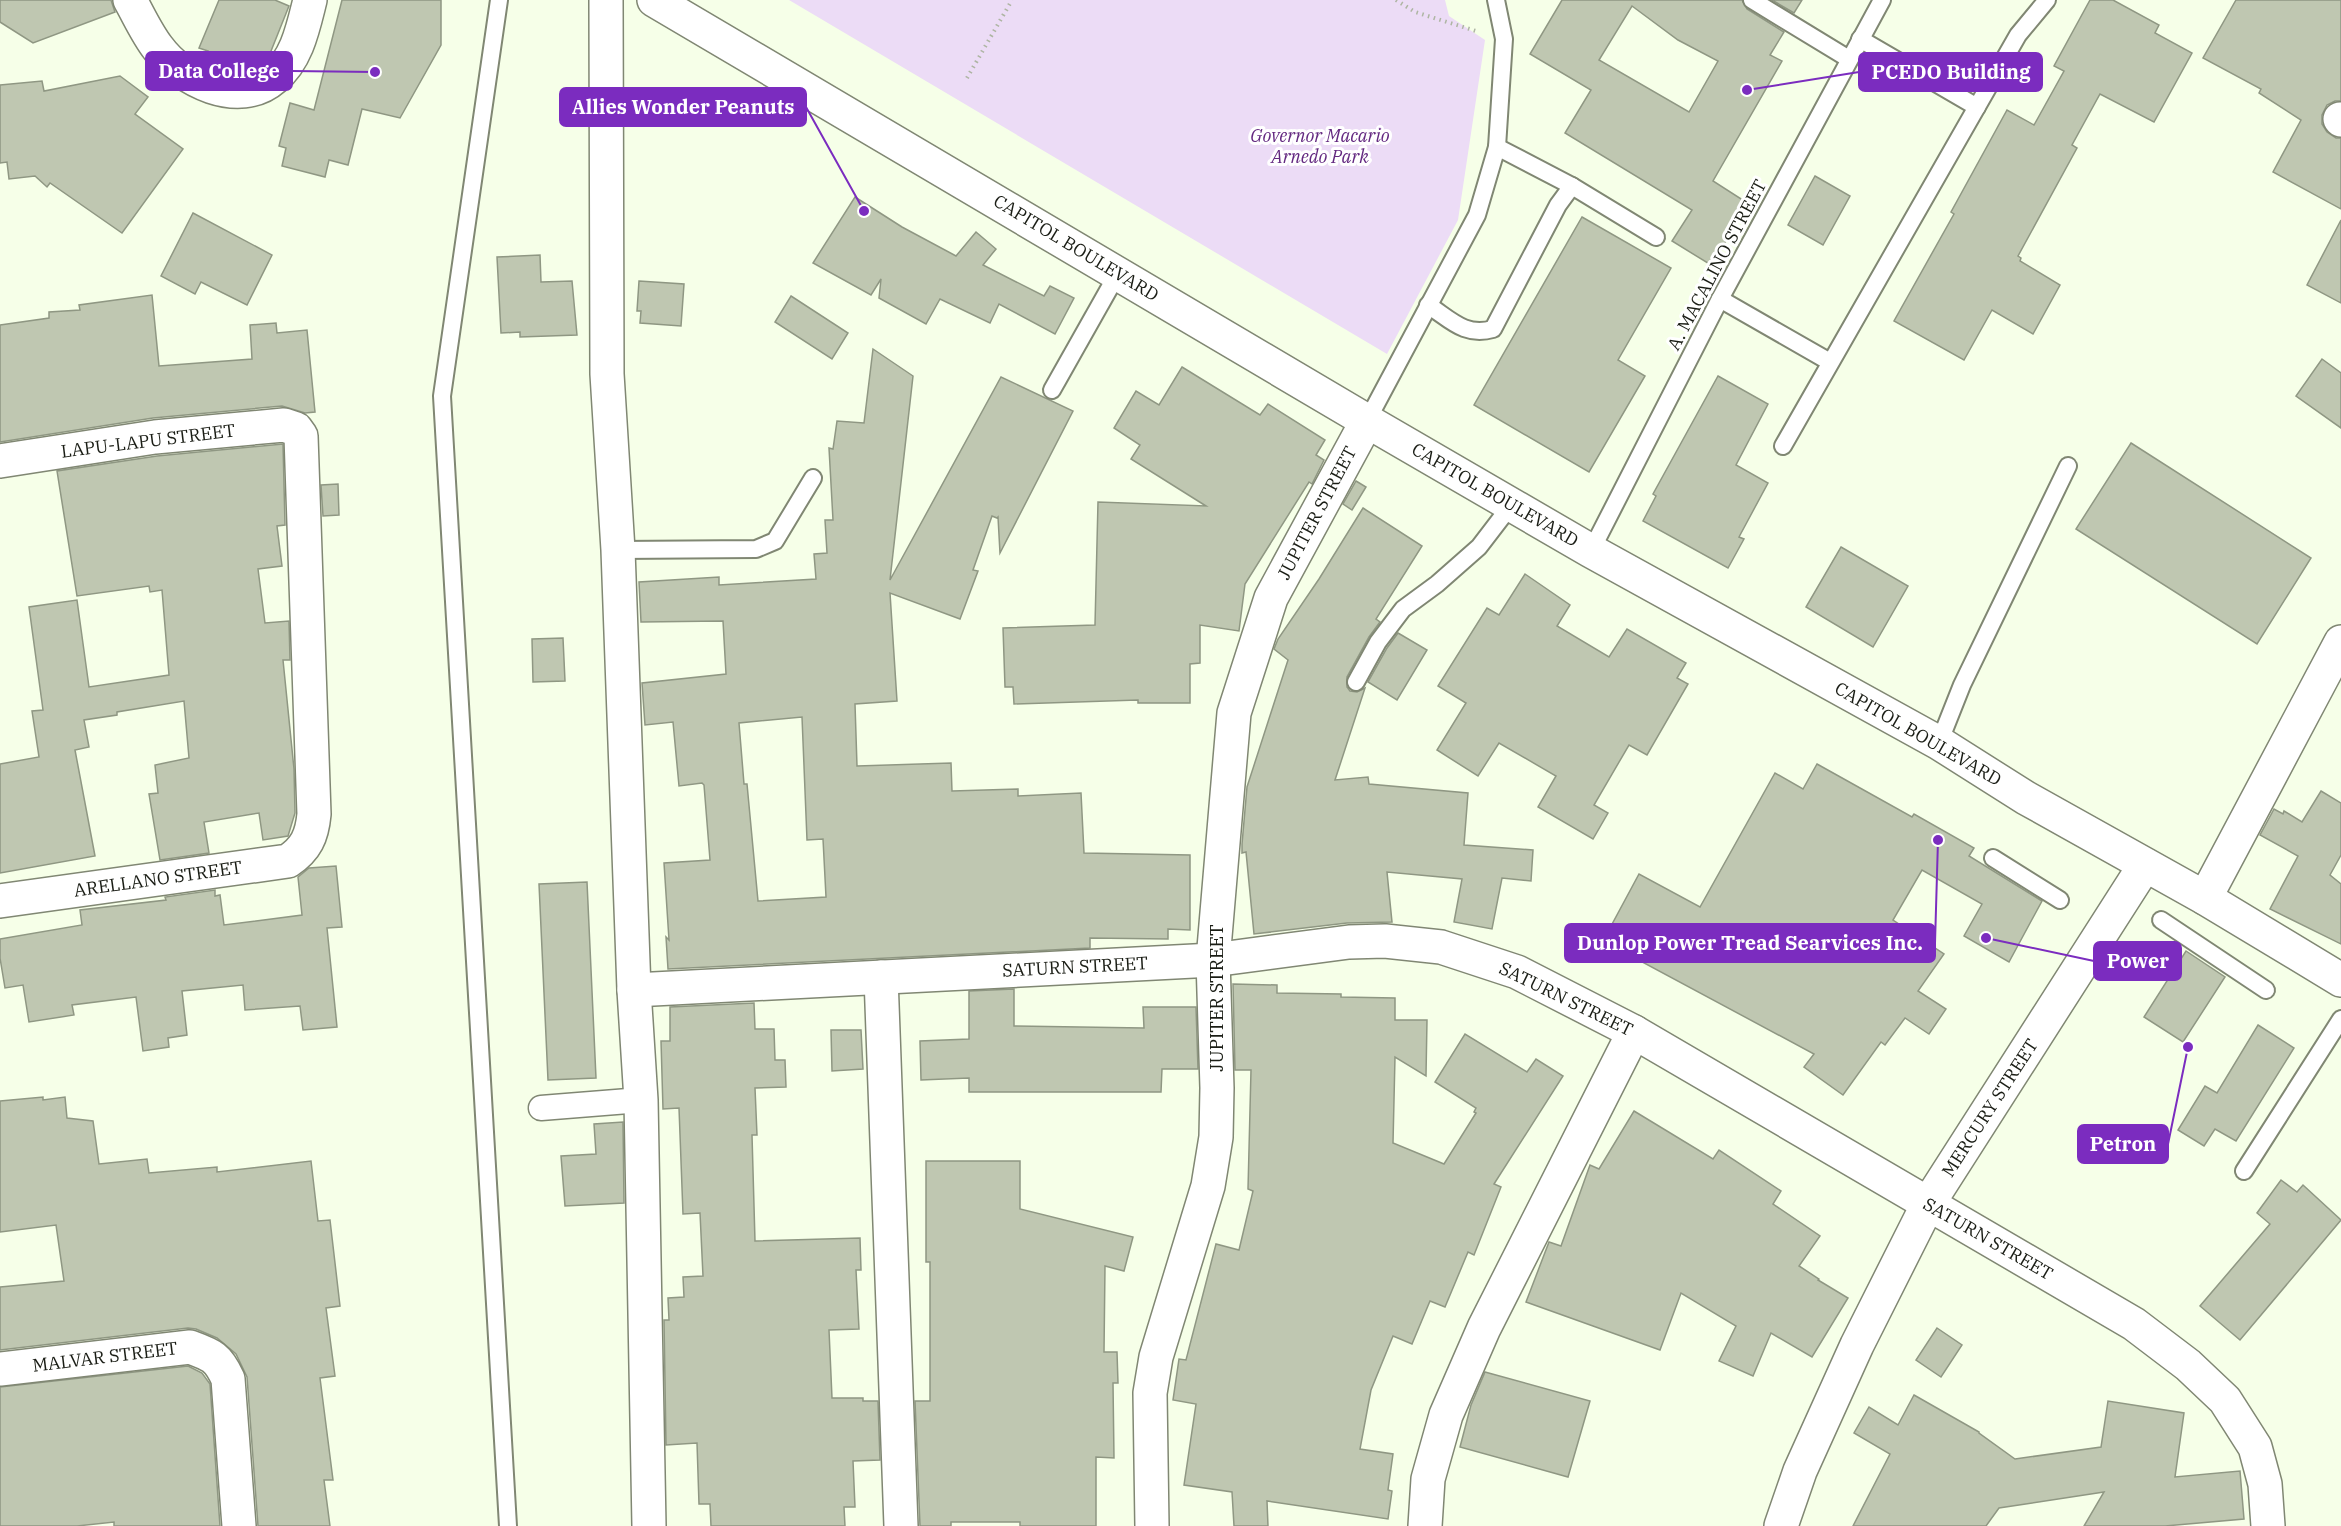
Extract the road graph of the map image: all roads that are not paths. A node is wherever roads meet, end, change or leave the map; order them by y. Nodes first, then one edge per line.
1 (130, 0) edge
2 (310, 0) edge
3 (499, 0) edge
4 (606, 0) edge
5 (654, 0) edge
6 (1496, 0) edge
7 (1752, 0) edge
8 (1882, 0) edge
9 (2047, 0) edge
10 (1860, 39) junction
11 (1850, 59) junction
12 (1977, 107) junction
13 (1497, 147) junction
14 (1572, 186) junction
15 (1656, 237) dead end
16 (1118, 273) junction
17 (1720, 299) junction
18 (1428, 305) junction
19 (1830, 362) junction
20 (1052, 390) dead end
21 (1367, 421) junction
22 (1783, 446) dead end
23 (0, 461) edge
24 (2068, 466) dead end
25 (813, 478) dead end
26 (1512, 504) junction
27 (618, 550) junction
28 (1591, 551) junction
29 (2341, 642) edge
30 (1356, 682) dead end
31 (1939, 743) junction
32 (308, 841) joint
33 (1993, 858) dead end
34 (2145, 865) junction
35 (2205, 898) junction
36 (2060, 900) dead end
37 (0, 901) edge
38 (2161, 920) dead end
39 (1213, 960) junction
40 (881, 977) junction
41 (2341, 980) edge
42 (634, 990) junction
43 (2266, 990) dead end
44 (2341, 1019) edge
45 (1634, 1032) junction
46 (641, 1100) junction
47 (541, 1108) dead end
48 (2244, 1171) dead end
49 (1928, 1204) junction
50 (0, 1369) edge
51 (239, 1526) edge
52 (508, 1526) edge
53 (649, 1526) edge
54 (900, 1526) edge
55 (1152, 1526) edge
56 (1425, 1526) edge
57 (1781, 1526) edge
58 (2268, 1526) edge

1 - 2 street
3 - 52 lane
4 - 27 street
5 - 16 street, CAPITOL BOULEVARD
6 - 13 lane
7 - 11 lane
8 - 10 lane, A. MACALINO STREET
9 - 12 lane
10 - 11 lane, A. MACALINO STREET
10 - 12 lane
11 - 17 lane, A. MACALINO STREET
12 - 19 lane
13 - 14 lane
13 - 18 lane
14 - 15 lane
14 - 18 lane
16 - 20 lane
16 - 21 street, CAPITOL BOULEVARD
17 - 19 lane
17 - 28 lane, A. MACALINO STREET
18 - 21 lane
19 - 22 lane
21 - 26 street, CAPITOL BOULEVARD
21 - 39 street, JUPITER STREET
23 - 32 street, LAPU-LAPU STREET
24 - 31 lane
25 - 27 lane
26 - 28 street, CAPITOL BOULEVARD
26 - 30 lane
27 - 42 street
28 - 31 street, CAPITOL BOULEVARD
29 - 35 street
31 - 34 street, CAPITOL BOULEVARD
32 - 37 street, ARELLANO STREET
33 - 36 lane
34 - 35 street, CAPITOL BOULEVARD
34 - 49 street, MERCURY STREET
35 - 41 street, CAPITOL BOULEVARD
38 - 43 lane
39 - 40 street, SATURN STREET
39 - 45 street, SATURN STREET
39 - 55 street, JUPITER STREET
40 - 42 street, SATURN STREET
40 - 54 street
42 - 46 street
44 - 48 lane
45 - 49 street, SATURN STREET
45 - 56 street
46 - 47 street
46 - 53 street
49 - 57 street, MERCURY STREET
49 - 58 street, SATURN STREET
50 - 51 street, MALVAR STREET

